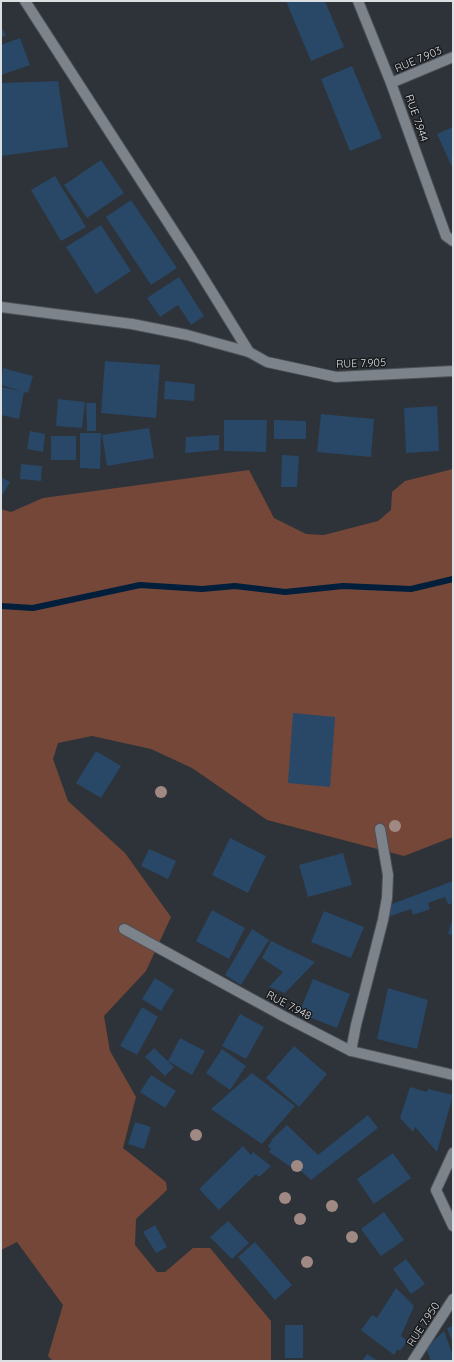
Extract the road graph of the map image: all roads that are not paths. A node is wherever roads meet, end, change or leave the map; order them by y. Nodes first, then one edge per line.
1 (25, 1) edge
2 (358, 1) edge
3 (453, 57) edge
4 (391, 83) junction
5 (453, 241) edge
6 (1, 307) edge
7 (249, 352) junction
8 (453, 371) edge
9 (380, 829) dead end
10 (124, 929) dead end
11 (351, 1051) junction
12 (453, 1075) edge
13 (453, 1153) edge
14 (453, 1226) edge
15 (453, 1299) edge
16 (413, 1361) edge

1 - 7 street
2 - 4 street, RUE 7.944
3 - 4 street, RUE 7.903
4 - 5 street, RUE 7.944
6 - 7 street, RUE 7.905
7 - 8 street, RUE 7.905
9 - 11 street
10 - 11 street, RUE 7.948
11 - 12 street, RUE 7.948
13 - 14 street
15 - 16 street, RUE 7.950

